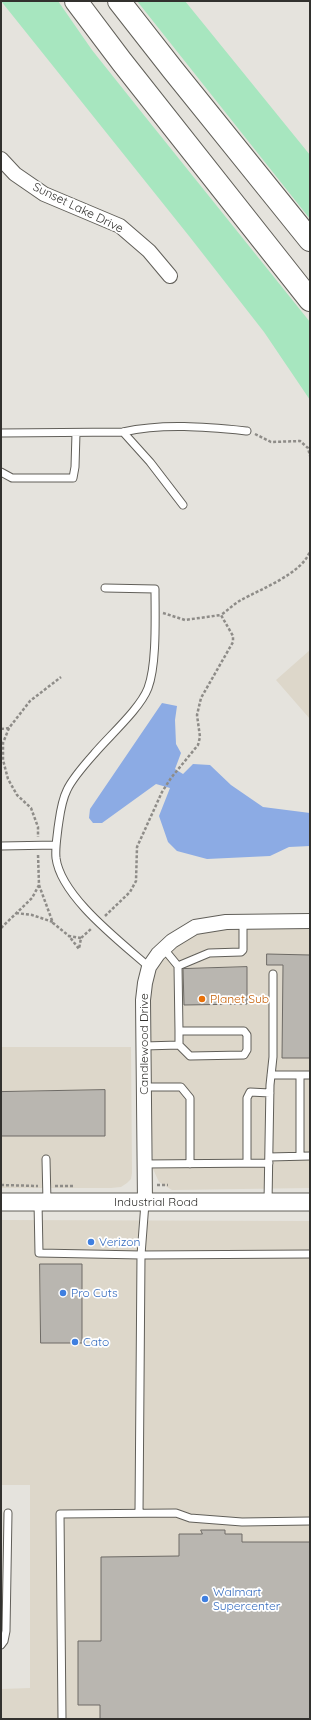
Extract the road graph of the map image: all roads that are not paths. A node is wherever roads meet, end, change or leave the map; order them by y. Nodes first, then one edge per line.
1 (76, 1) edge
2 (119, 1) edge
3 (1, 159) edge
4 (310, 240) edge
5 (170, 276) dead end
6 (310, 300) edge
7 (247, 431) road end
8 (123, 432) junction
9 (1, 433) edge
10 (76, 433) junction
11 (1, 472) edge
12 (183, 505) dead end
13 (105, 588) dead end
14 (56, 845) junction
15 (1, 846) edge
16 (243, 921) junction
17 (310, 921) edge
18 (164, 949) junction
19 (178, 966) junction
20 (149, 967) junction
21 (273, 974) dead end
22 (179, 1031) junction
23 (179, 1045) junction
24 (144, 1046) junction
25 (271, 1075) junction
26 (300, 1075) junction
27 (310, 1075) edge
28 (144, 1087) junction
29 (270, 1093) junction
30 (300, 1156) junction
31 (310, 1156) edge
32 (46, 1159) dead end
33 (269, 1160) junction
34 (247, 1163) junction
35 (145, 1164) junction
36 (190, 1164) junction
37 (44, 1197) junction
38 (1, 1202) edge
39 (268, 1202) junction
40 (310, 1202) edge
41 (145, 1203) junction
42 (310, 1254) edge
43 (141, 1255) junction
44 (8, 1513) dead end
45 (139, 1513) junction
46 (310, 1521) edge
47 (1, 1645) edge
48 (62, 1719) edge

1 - 6 highway
2 - 4 highway
3 - 5 street, Sunset Lake Drive
7 - 8 lane
8 - 10 lane
8 - 12 lane
9 - 10 lane
10 - 11 lane
13 - 14 lane
14 - 15 lane
14 - 20 lane
16 - 17 street, Candlewood Drive
16 - 18 street, Candlewood Drive
16 - 19 lane
18 - 19 lane
18 - 20 street, Candlewood Drive
19 - 22 lane
20 - 24 street, Candlewood Drive
21 - 25 lane
22 - 23 lane
22 - 23 lane
23 - 24 lane
24 - 28 street, Candlewood Drive
25 - 26 lane
25 - 29 lane
26 - 27 lane
26 - 30 lane
28 - 35 street, Candlewood Drive
28 - 36 lane
29 - 33 lane
29 - 34 lane
30 - 31 lane
30 - 33 lane
32 - 37 lane
33 - 34 lane
33 - 39 lane
34 - 36 lane
35 - 36 lane
35 - 41 street, Candlewood Drive
37 - 38 street, Industrial Road
37 - 41 street, Industrial Road
37 - 43 lane
39 - 40 street, Industrial Road
39 - 41 street, Industrial Road
41 - 43 lane
42 - 43 lane
43 - 45 lane
44 - 47 lane
45 - 46 lane
45 - 48 lane

